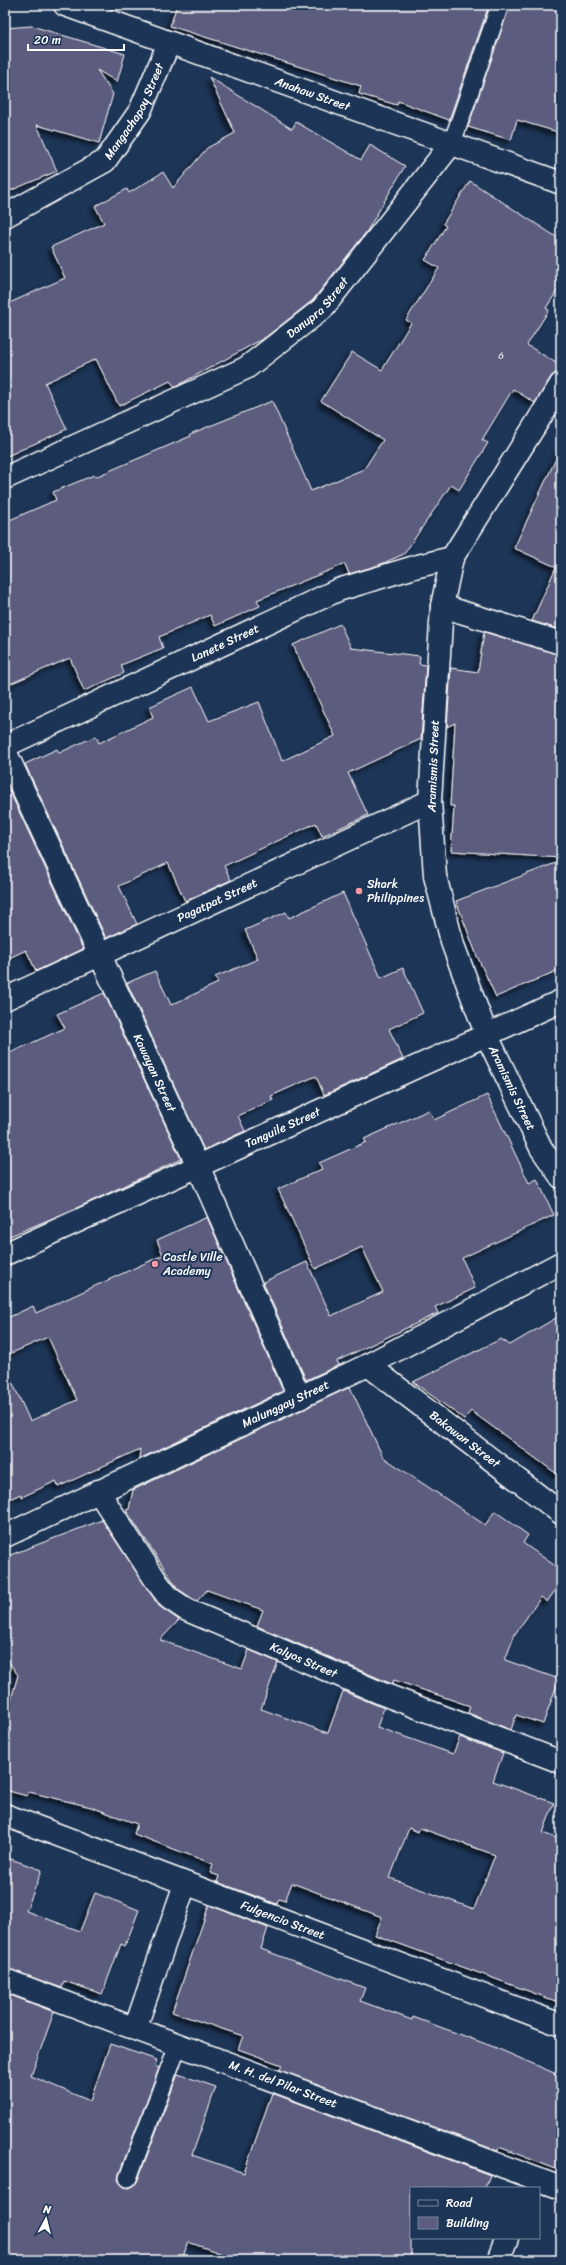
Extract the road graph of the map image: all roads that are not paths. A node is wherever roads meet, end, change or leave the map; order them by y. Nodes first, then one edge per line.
1 (65, 5) edge
2 (500, 5) edge
3 (169, 43) junction
4 (452, 144) junction
5 (561, 182) edge
6 (5, 216) edge
7 (561, 384) edge
8 (5, 478) edge
9 (452, 558) junction
10 (442, 606) junction
11 (561, 643) edge
12 (5, 746) edge
13 (5, 751) edge
14 (430, 801) junction
15 (98, 954) junction
16 (5, 999) edge
17 (561, 1001) edge
18 (487, 1036) junction
19 (198, 1166) junction
20 (561, 1177) edge
21 (5, 1254) edge
22 (561, 1262) edge
23 (368, 1365) junction
24 (300, 1398) junction
25 (98, 1492) junction
26 (561, 1513) edge
27 (5, 1536) edge
28 (561, 1762) edge
29 (5, 1816) edge
30 (185, 1884) junction
31 (5, 1980) edge
32 (561, 2025) edge
33 (135, 2029) junction
34 (178, 2045) junction
35 (128, 2178) dead end
36 (529, 2182) edge
37 (561, 2188) edge
38 (507, 2239) edge
39 (498, 2260) edge

1 - 3 street, Anahaw Street
2 - 4 lane, Danupra Street
3 - 4 street, Anahaw Street
3 - 6 street, Mangachapoy Street
4 - 5 street, Anahaw Street
4 - 8 street, Danupra Street
7 - 9 street, Aramismis Street
9 - 10 street, Aramismis Street
9 - 12 street, Lanete Street
10 - 11 street
10 - 14 street, Aramismis Street
13 - 15 street, Kawayan Street
14 - 15 street, Pagatpat Street
14 - 18 street, Aramismis Street
15 - 16 street, Pagatpat Street
15 - 19 street, Kawayan Street
17 - 18 street, Tanguile Street
18 - 19 street, Tanguile Street
18 - 20 street, Aramismis Street
19 - 21 street, Tanguile Street
19 - 24 street, Kawayan Street
22 - 23 street, Malunggay Street
23 - 24 street, Malunggay Street
23 - 26 street, Bakawan Street
24 - 25 street, Malunggay Street
25 - 27 street, Malunggay Street
25 - 28 street, Kalyos Street
29 - 30 street, Fulgencio Street
30 - 32 street, Fulgencio Street
30 - 33 street
31 - 33 street, M. H. del Pilar Street
33 - 34 street, M. H. del Pilar Street
34 - 35 lane
34 - 36 street, M. H. del Pilar Street
36 - 37 street, M. H. del Pilar Street
38 - 39 street

